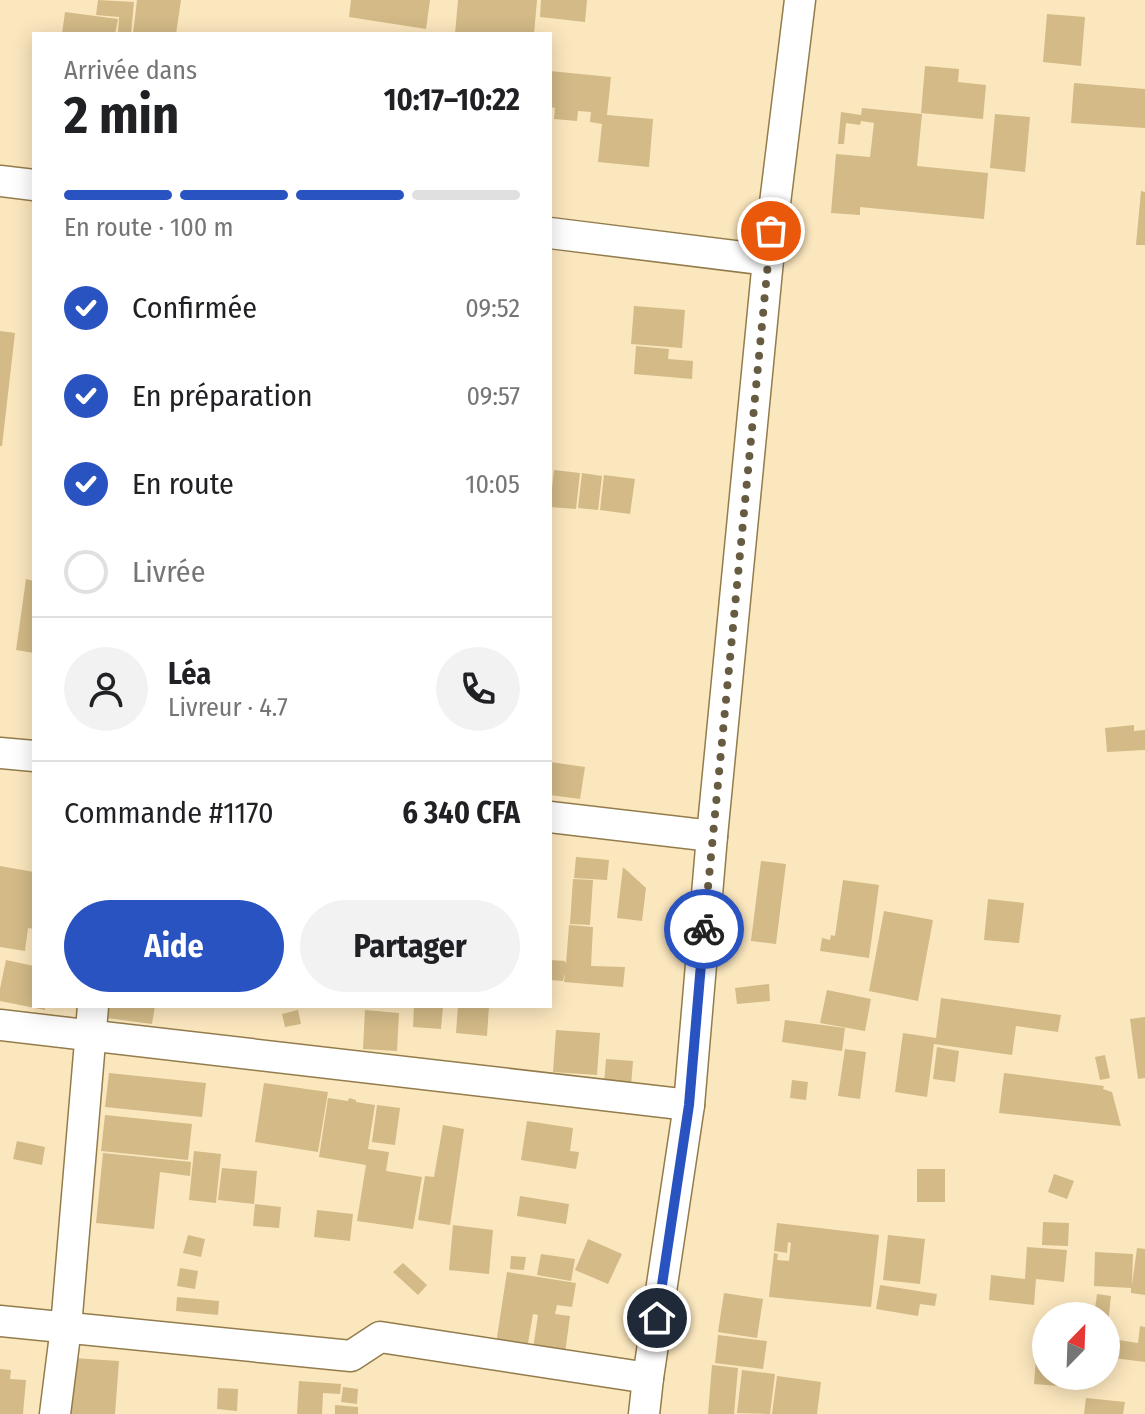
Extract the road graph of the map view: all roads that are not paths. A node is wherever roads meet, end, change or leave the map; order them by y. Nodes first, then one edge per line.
1 (800, 0) edge
2 (0, 181) edge
3 (32, 185) edge
4 (552, 233) edge
5 (768, 260) junction
6 (0, 753) edge
7 (32, 756) edge
8 (552, 817) edge
9 (712, 836) junction
10 (92, 1021) edge
11 (0, 1025) edge
12 (689, 1105) junction
13 (0, 1321) edge
14 (66, 1327) junction
15 (648, 1378) junction
16 (55, 1414) edge
17 (644, 1414) edge

1 - 5 street
2 - 3 street
4 - 5 street
5 - 9 street
6 - 7 street
8 - 9 street
9 - 12 street
10 - 11 street
10 - 12 street
10 - 14 street
12 - 15 street
13 - 14 street
14 - 15 street
14 - 16 street
15 - 17 street

